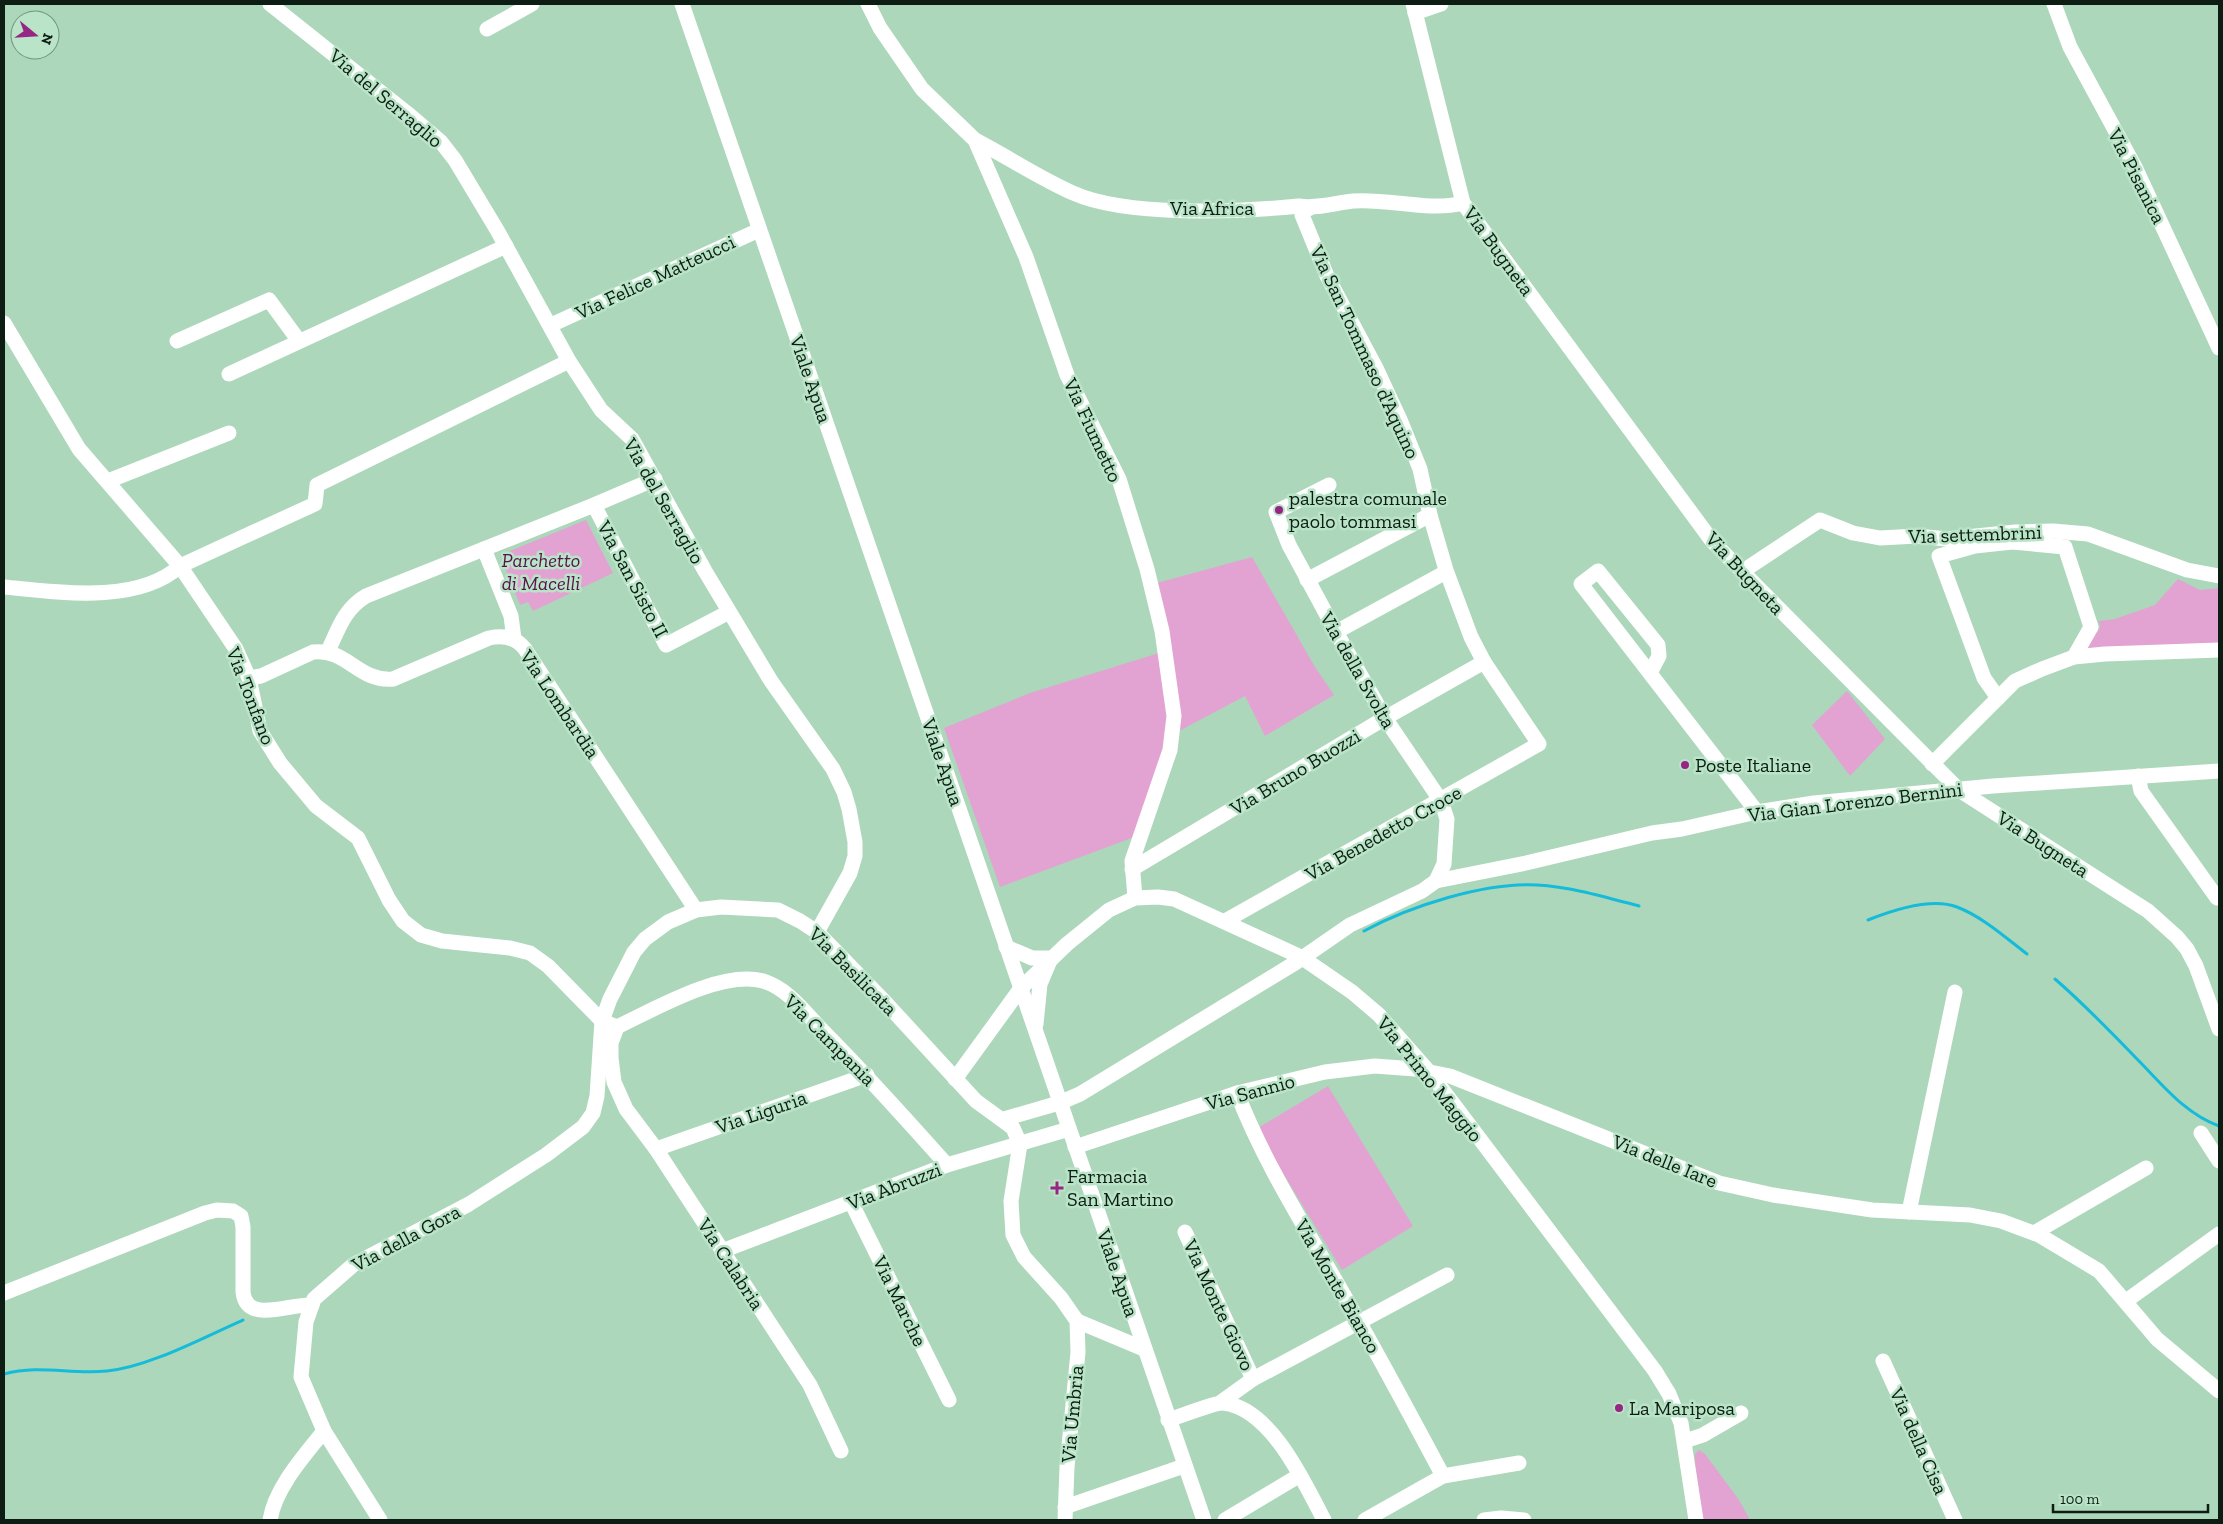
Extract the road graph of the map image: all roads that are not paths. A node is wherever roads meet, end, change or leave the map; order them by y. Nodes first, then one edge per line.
1 (270, 4) edge
2 (532, 4) edge
3 (682, 4) edge
4 (868, 4) edge
5 (1441, 4) edge
6 (2054, 4) edge
7 (1414, 8) edge
8 (487, 29) dead end
9 (976, 140) junction
10 (1464, 203) junction
11 (1310, 208) junction
12 (759, 230) junction
13 (506, 246) junction
14 (4, 323) edge
15 (551, 325) junction
16 (177, 341) dead end
17 (299, 341) junction
18 (2219, 348) edge
19 (569, 361) junction
20 (229, 374) dead end
21 (229, 433) dead end
22 (655, 478) junction
23 (108, 481) junction
24 (1329, 486) dead end
25 (594, 505) junction
26 (1430, 515) junction
27 (484, 549) junction
28 (180, 566) junction
29 (1743, 571) junction
30 (1446, 572) junction
31 (2219, 576) edge
32 (1307, 580) junction
33 (4, 587) edge
34 (729, 612) junction
35 (1336, 632) junction
36 (514, 639) junction
37 (2219, 650) edge
38 (328, 651) junction
39 (2074, 657) junction
40 (1484, 662) junction
41 (1650, 673) junction
42 (248, 678) junction
43 (1998, 698) junction
44 (1385, 718) junction
45 (1539, 744) joint
46 (1932, 764) junction
47 (2219, 771) edge
48 (2138, 776) junction
49 (1958, 790) junction
50 (1442, 801) junction
51 (1756, 812) junction
52 (1132, 868) junction
53 (1436, 881) junction
54 (1135, 898) junction
55 (2217, 898) dead end
56 (696, 910) junction
57 (1225, 921) junction
58 (817, 932) junction
59 (1006, 947) junction
60 (1301, 957) junction
61 (1051, 958) junction
62 (1020, 988) junction
63 (1955, 992) dead end
64 (602, 1021) junction
65 (617, 1027) junction
66 (2219, 1029) edge
67 (1036, 1033) junction
68 (1430, 1073) junction
69 (867, 1074) junction
70 (955, 1079) junction
71 (614, 1082) junction
72 (598, 1084) junction
73 (1237, 1093) junction
74 (1060, 1103) junction
75 (1004, 1119) junction
76 (1069, 1129) junction
77 (2201, 1133) dead end
78 (1020, 1144) junction
79 (1075, 1147) junction
80 (656, 1149) junction
81 (2219, 1161) edge
82 (947, 1165) junction
83 (2146, 1168) dead end
84 (851, 1202) junction
85 (1909, 1212) junction
86 (1185, 1232) dead end
87 (2034, 1233) junction
88 (2219, 1234) edge
89 (722, 1251) junction
90 (1447, 1275) dead end
91 (4, 1292) edge
92 (2126, 1301) junction
93 (312, 1306) junction
94 (1077, 1321) junction
95 (1360, 1323) junction
96 (1144, 1349) junction
97 (1883, 1361) dead end
98 (1253, 1379) junction
99 (2219, 1391) edge
100 (949, 1400) dead end
101 (1222, 1402) junction
102 (1741, 1413) dead end
103 (1168, 1420) junction
104 (324, 1431) junction
105 (1684, 1441) junction
106 (841, 1451) dead end
107 (1519, 1463) dead end
108 (1184, 1466) junction
109 (1300, 1475) junction
110 (1443, 1476) junction
111 (1065, 1514) edge
112 (270, 1520) edge
113 (380, 1520) edge
114 (1204, 1520) edge
115 (1225, 1520) edge
116 (1324, 1520) edge
117 (1365, 1520) edge
118 (1484, 1520) edge
119 (1524, 1520) edge
120 (1696, 1520) edge
121 (1955, 1520) edge

1 - 13 street, Via del Serraglio
2 - 8 street
3 - 12 street, Viale Apua
4 - 9 street, Via Fiumetto
5 - 7 street
6 - 18 street, Via Pisanica
7 - 10 street, Via Bugneta
9 - 11 street, Via Africa
9 - 52 street, Via Fiumetto
10 - 11 street, Via Africa
10 - 29 street, Via Bugneta
11 - 26 street, Via San Tommaso d'Aquino
12 - 15 street, Via Felice Matteucci
12 - 59 street, Viale Apua
13 - 15 street, Via del Serraglio
13 - 17 street
14 - 23 street, Via Tonfano
15 - 19 street, Via del Serraglio
16 - 17 street
17 - 20 street
19 - 22 street, Via del Serraglio
19 - 28 street
21 - 23 street
22 - 25 street
22 - 34 street, Via del Serraglio
23 - 28 street, Via Tonfano
24 - 32 street, Via della Svolta
25 - 27 street
25 - 34 street, Via San Sisto II
26 - 30 street, Via San Tommaso d'Aquino
26 - 32 street
27 - 36 street
27 - 38 street
28 - 33 street
28 - 42 street, Via Tonfano
29 - 31 street, Via settembrini
29 - 46 street, Via Bugneta
30 - 35 street
30 - 40 street, Via San Tommaso d'Aquino
32 - 35 street, Via della Svolta
34 - 58 street, Via del Serraglio
35 - 44 street, Via della Svolta
36 - 38 street, Via Lombardia
36 - 56 street, Via Lombardia
37 - 39 street
38 - 42 street
39 - 43 street
39 - 43 street
40 - 44 street, Via Bruno Buozzi
40 - 45 street, Via San Tommaso d'Aquino
41 - 41 street
41 - 51 street
42 - 64 street, Via Tonfano
43 - 46 street
44 - 50 street, Via della Svolta
44 - 52 street, Via Bruno Buozzi
45 - 50 street, Via Benedetto Croce
46 - 49 street, Via Bugneta
47 - 48 street, Via Gian Lorenzo Bernini
48 - 49 street, Via Gian Lorenzo Bernini
48 - 55 street
49 - 51 street, Via Gian Lorenzo Bernini
49 - 66 street, Via Bugneta
50 - 53 street, Via della Svolta
50 - 57 street, Via Benedetto Croce
51 - 53 street, Via Gian Lorenzo Bernini
52 - 54 street, Via Fiumetto
53 - 60 street
54 - 57 street, Via Primo Maggio
54 - 61 street, Via Primo Maggio
56 - 58 street, Via Basilicata
56 - 64 street, Via Basilicata
57 - 60 street, Via Primo Maggio
58 - 70 street, Via Basilicata
59 - 61 street
59 - 62 street, Viale Apua
60 - 68 street, Via Primo Maggio
60 - 74 street
61 - 62 street, Via Primo Maggio
61 - 67 street
62 - 67 street, Viale Apua
62 - 70 street, Via Primo Maggio
63 - 85 street
64 - 65 street
64 - 72 street, Via della Gora
65 - 69 street, Via Campania
65 - 71 street, Via Calabria
67 - 74 street, Viale Apua
68 - 73 street, Via Sannio
68 - 85 street, Via delle Iare
68 - 105 street, Via Primo Maggio
69 - 80 street, Via Liguria
69 - 82 street, Via Campania
70 - 75 street, Via Basilicata
71 - 72 street
71 - 80 street, Via Calabria
72 - 93 street, Via della Gora
73 - 79 street, Via Sannio
73 - 95 street, Via Monte Bianco
74 - 75 street
74 - 76 street, Viale Apua
75 - 78 street, Via Basilicata
76 - 78 street, Via Abruzzi
76 - 79 street, Viale Apua
77 - 81 street
78 - 82 street, Via Abruzzi
78 - 94 street
79 - 96 street, Viale Apua
80 - 89 street, Via Calabria
82 - 84 street, Via Abruzzi
83 - 87 street
84 - 89 street, Via Abruzzi
84 - 100 street, Via Marche
85 - 87 street, Via delle Iare
86 - 98 street, Via Monte Giovo
87 - 92 street, Via delle Iare
88 - 92 street
89 - 106 street, Via Calabria
90 - 95 street
91 - 93 street
92 - 99 street, Via delle Iare
93 - 104 street
94 - 96 street
94 - 111 street, Via Umbria
95 - 98 street
95 - 110 street, Via Monte Bianco
96 - 103 street, Viale Apua
97 - 121 street, Via della Cisa
98 - 101 street
101 - 103 street
101 - 109 street
102 - 105 street
103 - 108 street, Viale Apua
104 - 112 street
104 - 113 street
105 - 120 street, Via Primo Maggio
107 - 110 street
108 - 111 street, Via Umbria
108 - 114 street, Viale Apua
109 - 115 street
109 - 116 street
110 - 117 street
118 - 119 street

